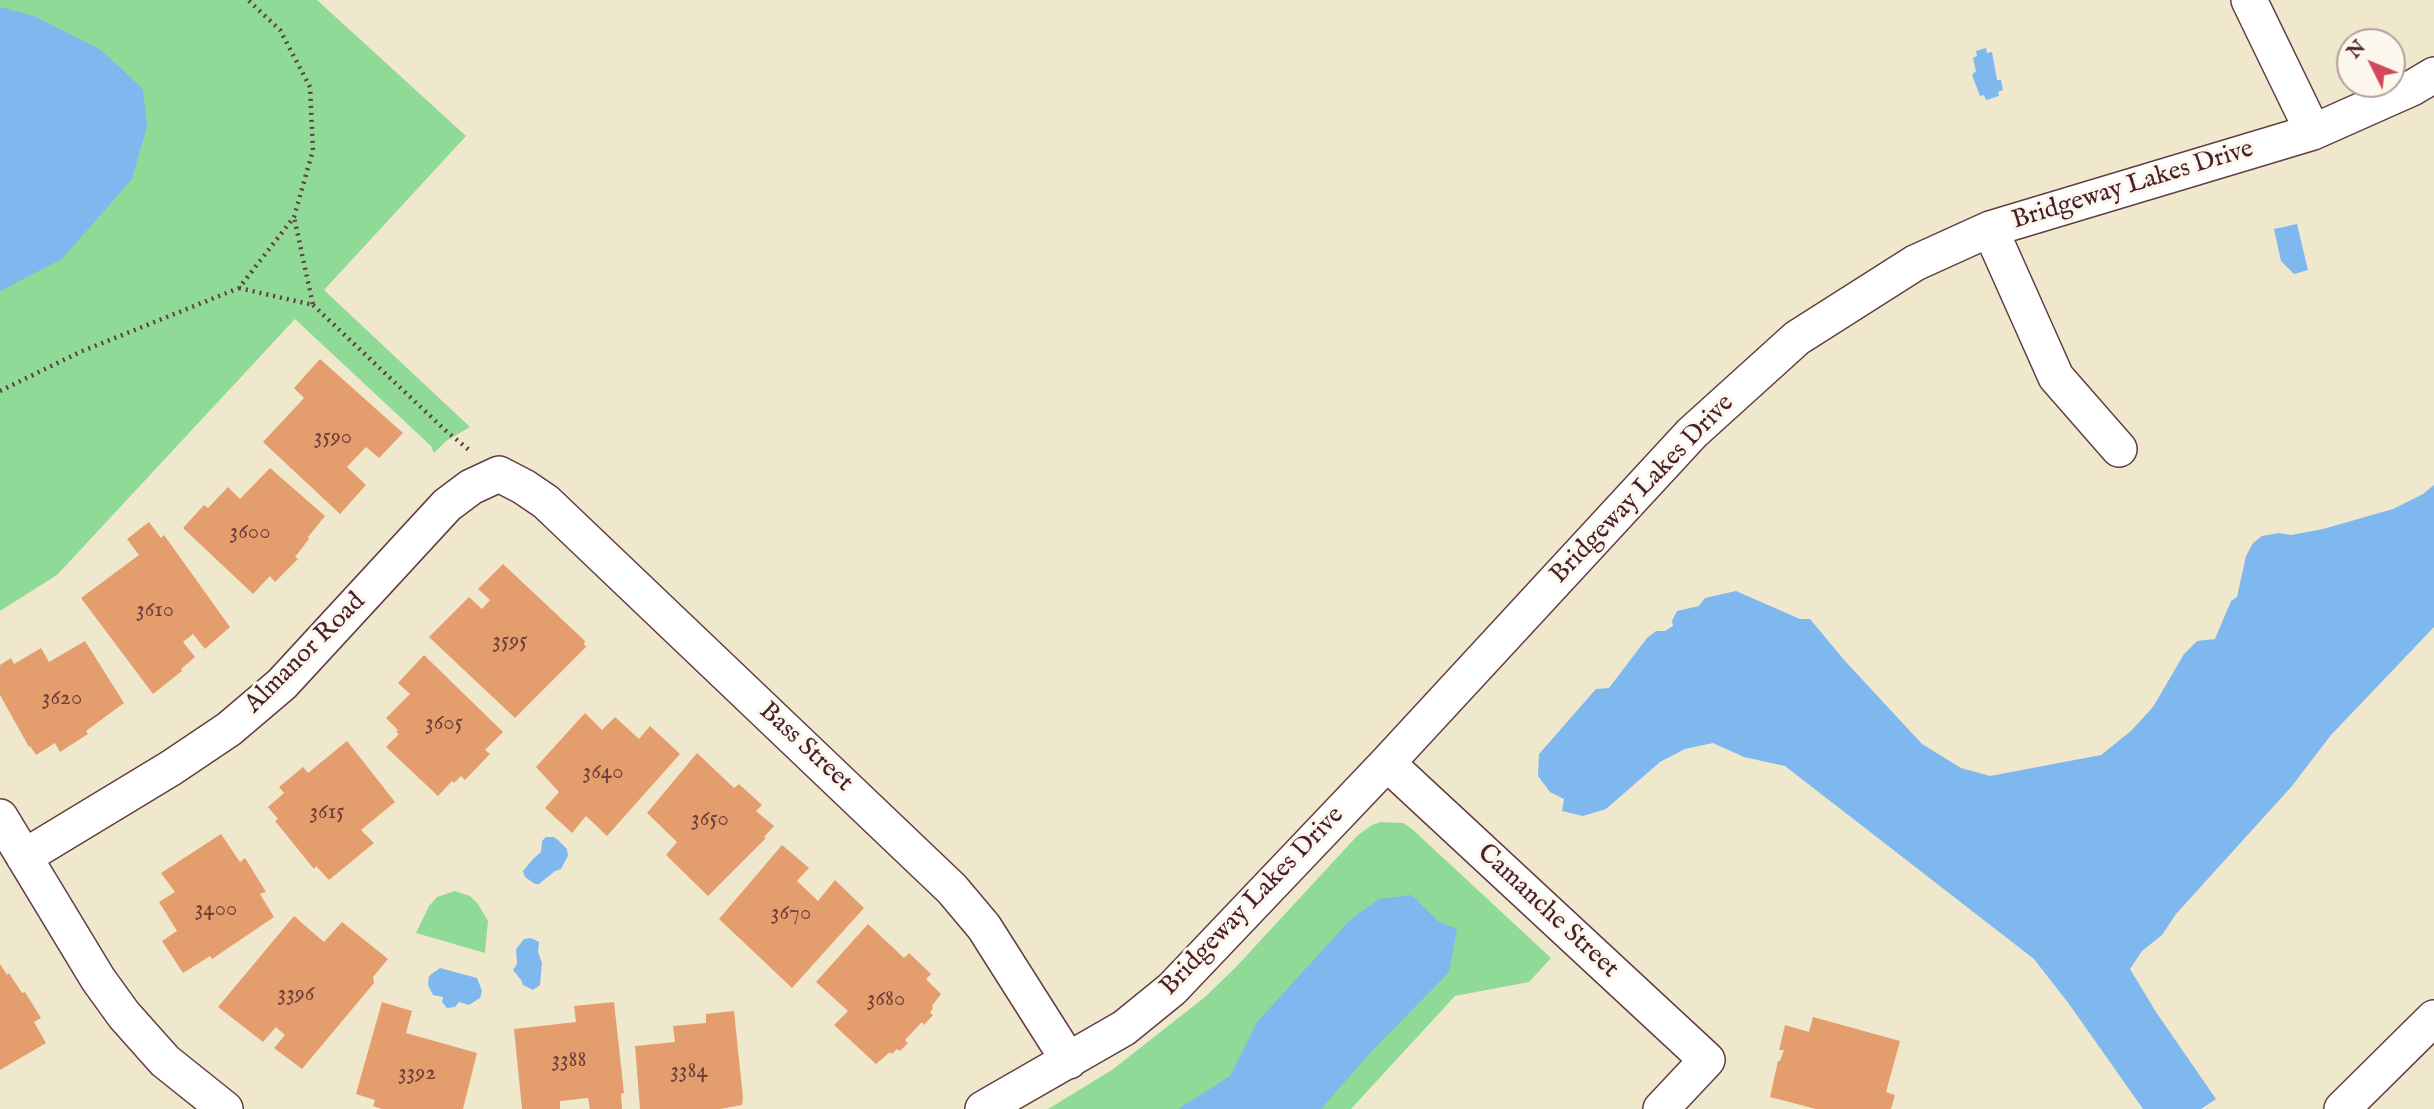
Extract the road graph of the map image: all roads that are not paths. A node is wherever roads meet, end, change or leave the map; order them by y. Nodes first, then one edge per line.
1 (2249, 0) edge
2 (2434, 75) edge
3 (2314, 132) junction
4 (1990, 229) junction
5 (2119, 449) dead end
6 (499, 474) joint
7 (1387, 763) junction
8 (0, 817) edge
9 (24, 857) junction
10 (2429, 1032) edge
11 (1069, 1061) junction
12 (225, 1109) edge
13 (983, 1109) edge
14 (1661, 1109) edge
15 (2342, 1109) edge

1 - 3 street
2 - 3 street, Bridgeway Lakes Drive
3 - 4 street, Bridgeway Lakes Drive
4 - 5 street
4 - 7 street, Bridgeway Lakes Drive
6 - 9 street, Almanor Road
6 - 11 street, Bass Street
7 - 11 street, Bridgeway Lakes Drive
7 - 14 street, Camanche Street
8 - 9 street
9 - 12 street
10 - 15 street
11 - 13 street, Bridgeway Lakes Drive

